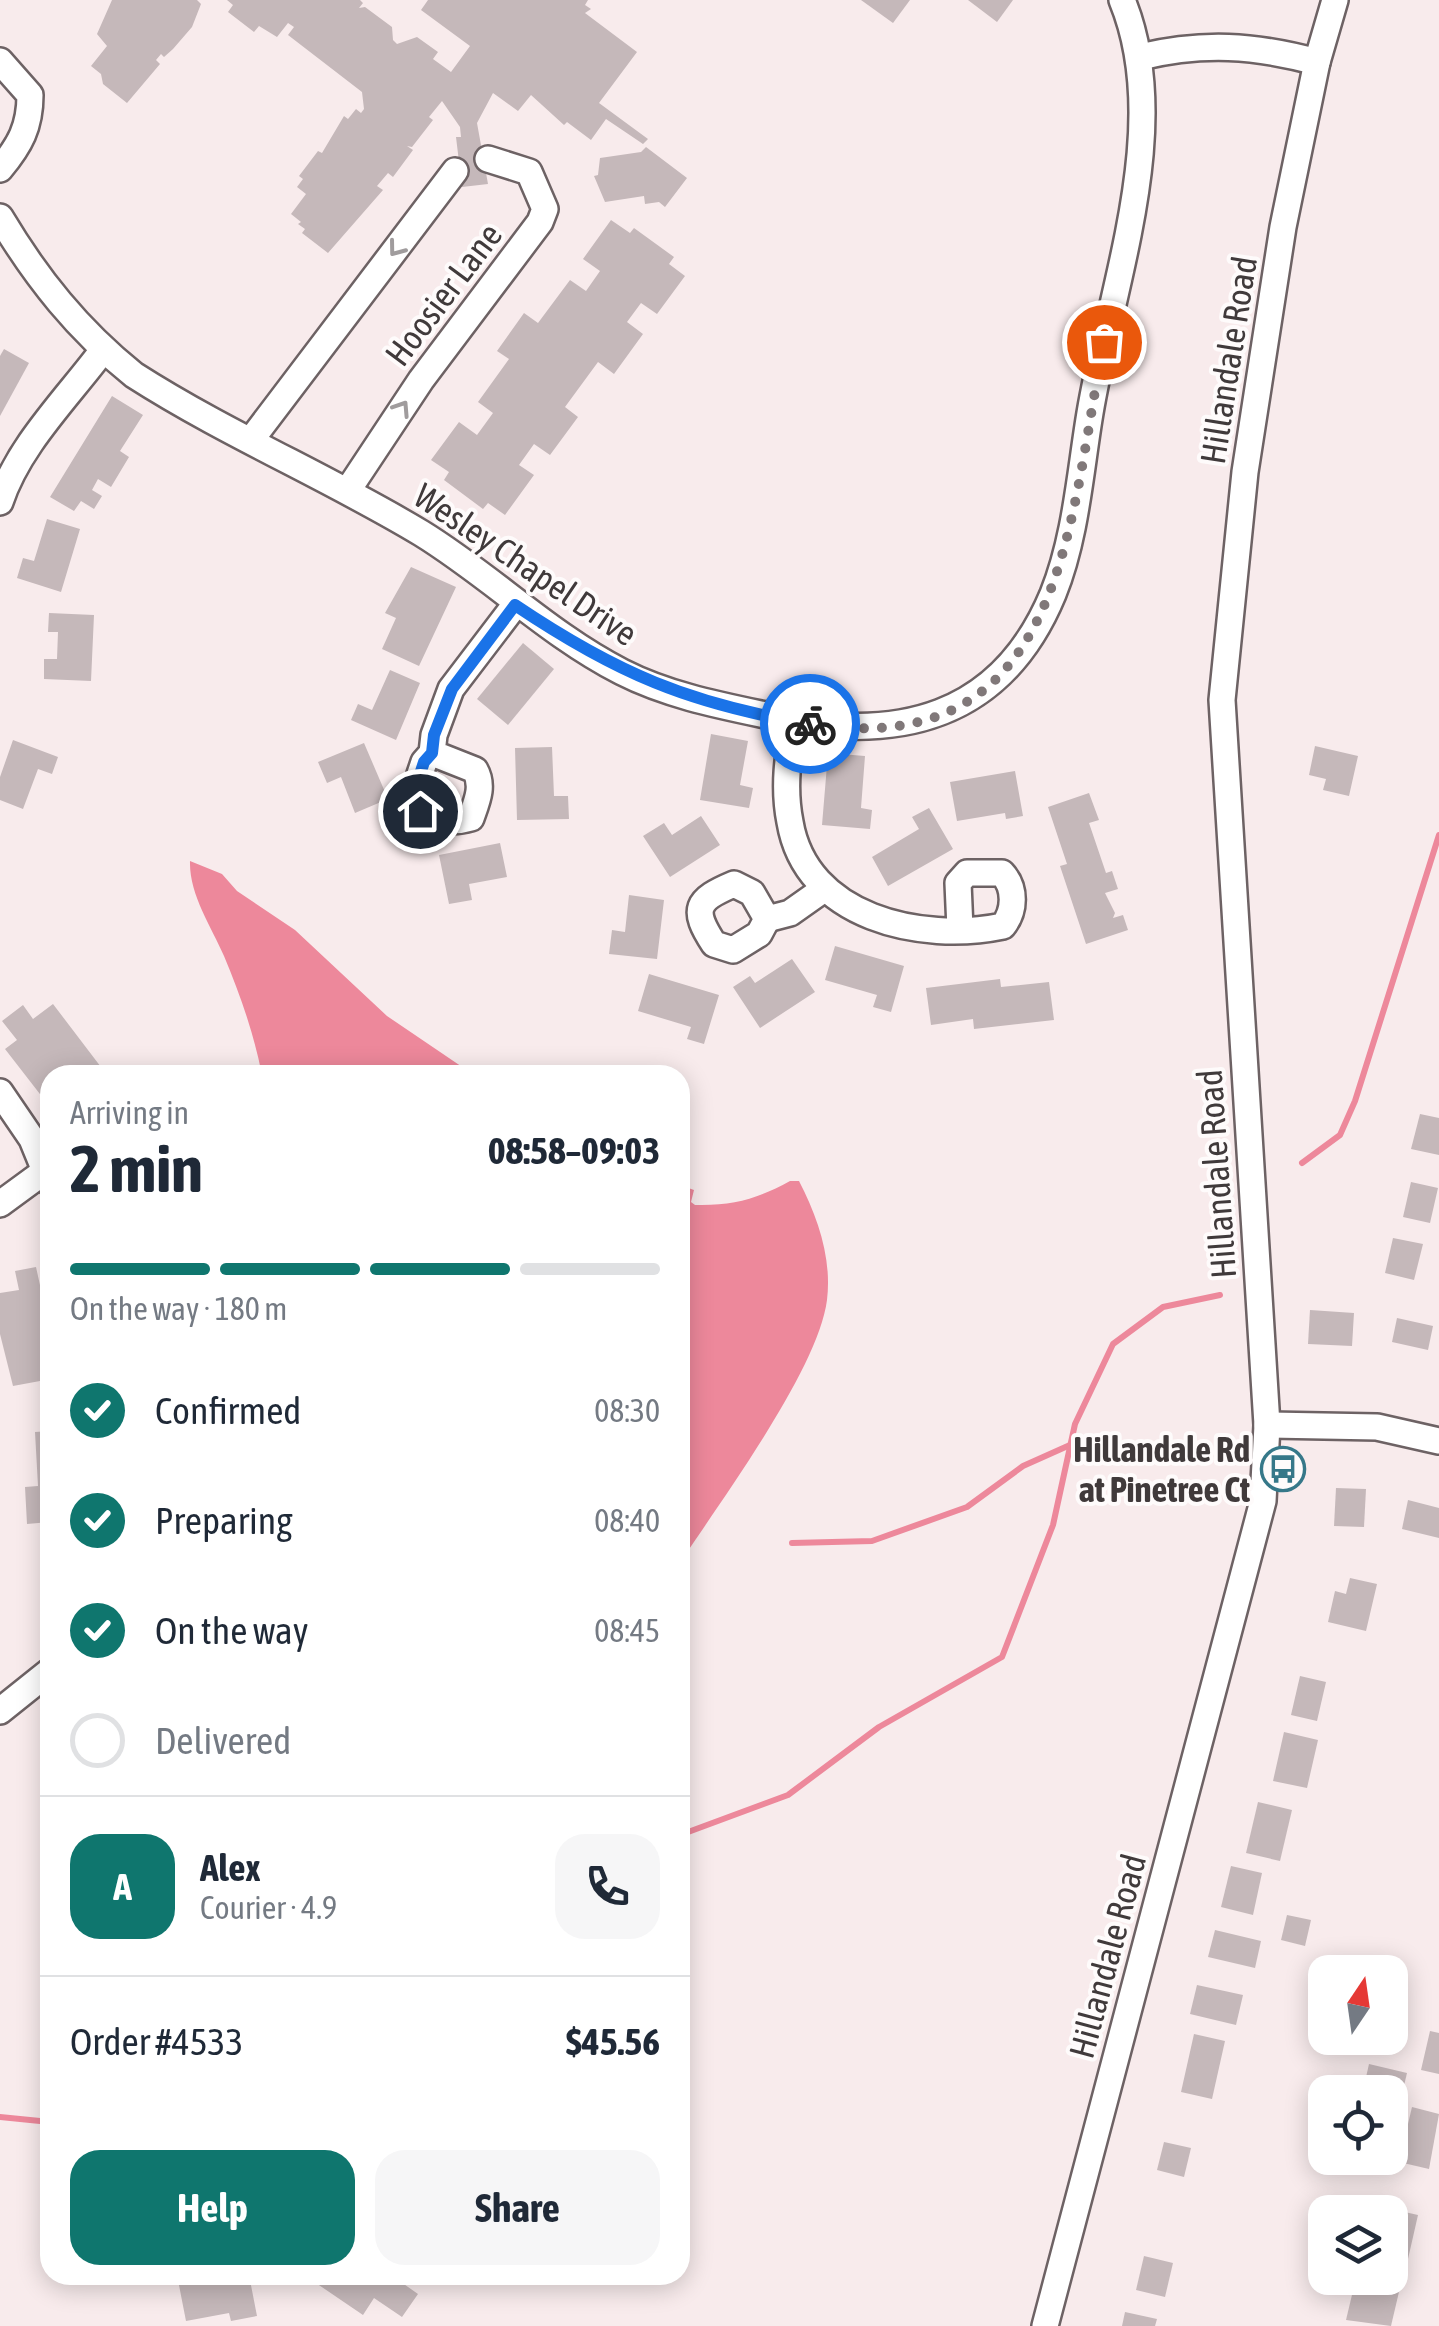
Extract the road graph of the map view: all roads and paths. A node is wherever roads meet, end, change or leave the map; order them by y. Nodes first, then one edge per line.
1 (1122, 0) edge
2 (1336, 0) edge
3 (1140, 57) junction
4 (0, 61) edge
5 (1317, 62) junction
6 (488, 159) dead end
7 (0, 169) edge
8 (456, 171) dead end
9 (0, 218) edge
10 (103, 350) junction
11 (252, 440) junction
12 (348, 490) junction
13 (0, 502) edge
14 (515, 605) junction
15 (794, 721) junction
16 (432, 753) dead end
17 (824, 889) junction
18 (767, 920) dead end
19 (960, 929) dead end
20 (0, 1092) edge
21 (40, 1160) edge
22 (40, 1182) edge
23 (0, 1204) edge
24 (1266, 1425) junction
25 (1439, 1442) edge
26 (40, 1679) edge
27 (0, 1711) edge
28 (1045, 2326) edge

1 - 3 street, Wesley Chapel Drive
2 - 5 street, Hillandale Road
3 - 5 street
3 - 15 street, Wesley Chapel Drive
4 - 7 street
5 - 24 street, Hillandale Road
12 -> 6 street, Hoosier Lane
8 -> 11 street, Hoosier Lane
9 - 10 street, Wesley Chapel Drive
10 - 11 street, Wesley Chapel Drive
10 - 13 street
11 - 12 street, Wesley Chapel Drive
12 - 14 street, Wesley Chapel Drive
14 - 15 street, Wesley Chapel Drive
14 - 16 street
15 - 17 street
17 - 18 street
17 - 19 street
20 - 21 street
22 - 23 street
24 - 25 street
24 - 28 street, Hillandale Road
26 - 27 street

